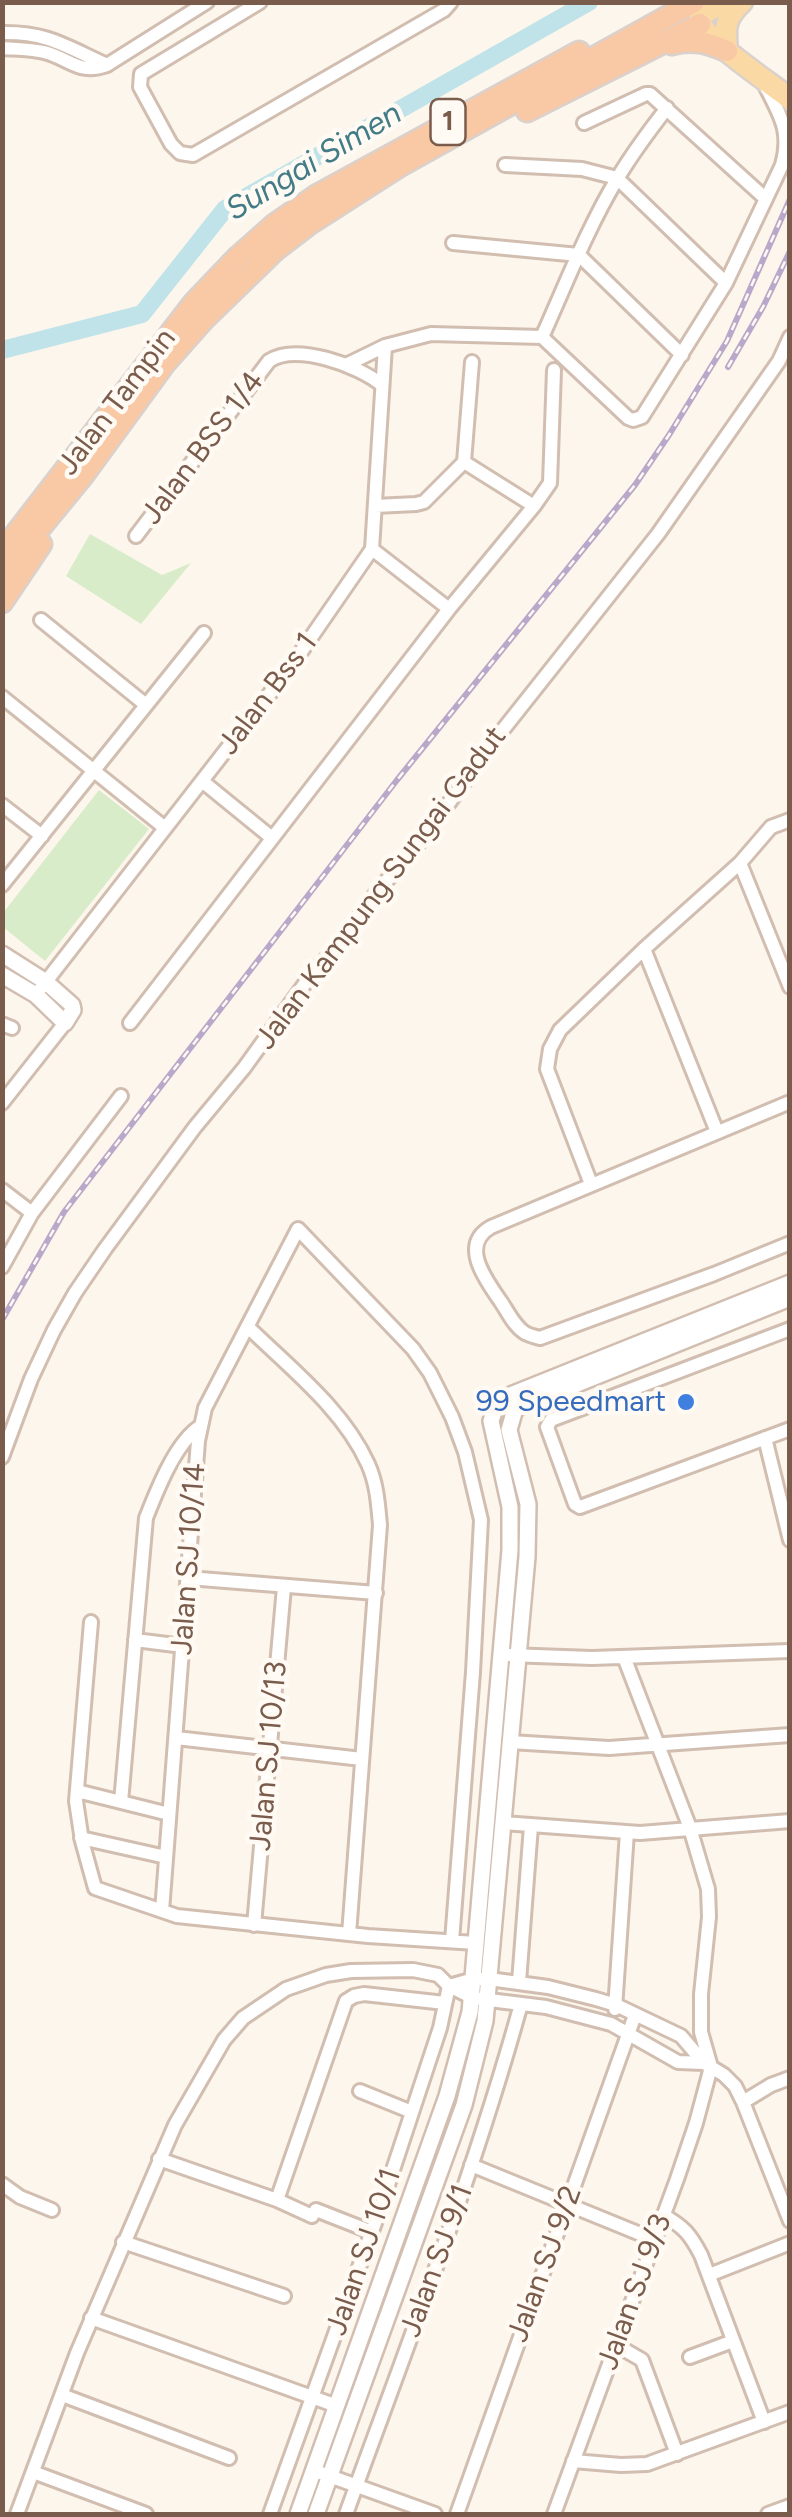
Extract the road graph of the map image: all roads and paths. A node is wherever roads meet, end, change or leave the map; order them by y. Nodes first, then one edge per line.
1 (207, 2) edge
2 (260, 2) edge
3 (452, 2) edge
4 (668, 2) edge
5 (694, 2) edge
6 (723, 2) edge
7 (742, 2) edge
8 (189, 6) edge
9 (700, 24) junction
10 (2, 33) edge
11 (2, 48) edge
12 (651, 50) junction
13 (727, 51) junction
14 (107, 64) junction
15 (761, 75) junction
16 (790, 99) edge
17 (667, 108) junction
18 (584, 122) dead end
19 (505, 166) dead end
20 (617, 178) junction
21 (766, 199) junction
22 (334, 209) junction
23 (452, 243) dead end
24 (579, 255) junction
25 (726, 283) junction
26 (542, 337) junction
27 (790, 337) edge
28 (386, 346) junction
29 (682, 354) junction
30 (472, 362) dead end
31 (346, 365) junction
32 (554, 370) dead end
33 (382, 385) junction
34 (464, 462) junction
35 (84, 474) junction
36 (40, 502) junction
37 (374, 506) junction
38 (534, 506) junction
39 (136, 536) dead end
40 (2, 538) edge
41 (372, 549) junction
42 (2, 552) edge
43 (2, 574) edge
44 (2, 602) edge
45 (449, 609) junction
46 (41, 620) dead end
47 (204, 633) dead end
48 (2, 697) edge
49 (146, 705) junction
50 (94, 770) junction
51 (202, 781) junction
52 (2, 805) edge
53 (790, 820) edge
54 (166, 828) junction
55 (42, 836) junction
56 (272, 838) junction
57 (740, 863) junction
58 (2, 885) edge
59 (644, 950) junction
60 (2, 954) edge
61 (2, 975) edge
62 (790, 987) edge
63 (41, 988) junction
64 (64, 1022) joint
65 (130, 1023) dead end
66 (121, 1096) dead end
67 (790, 1102) edge
68 (2, 1103) edge
69 (717, 1132) junction
70 (591, 1184) junction
71 (2, 1190) edge
72 (32, 1213) junction
73 (790, 1243) edge
74 (2, 1268) edge
75 (790, 1282) edge
76 (790, 1298) edge
77 (248, 1327) junction
78 (790, 1329) edge
79 (202, 1426) junction
80 (790, 1429) edge
81 (765, 1438) junction
82 (2, 1456) edge
83 (790, 1540) edge
84 (188, 1578) junction
85 (284, 1587) junction
86 (376, 1594) junction
87 (91, 1622) dead end
88 (135, 1640) junction
89 (183, 1646) junction
90 (790, 1651) edge
91 (501, 1654) junction
92 (518, 1656) junction
93 (624, 1657) junction
94 (790, 1735) edge
95 (176, 1738) junction
96 (510, 1742) junction
97 (657, 1746) junction
98 (270, 1748) junction
99 (362, 1759) junction
100 (77, 1792) junction
101 (121, 1802) junction
102 (169, 1814) junction
103 (790, 1820) edge
104 (503, 1823) junction
105 (531, 1826) junction
106 (690, 1828) junction
107 (627, 1832) junction
108 (82, 1838) junction
109 (166, 1858) junction
110 (162, 1911) junction
111 (254, 1925) junction
112 (349, 1934) junction
113 (452, 1941) junction
114 (476, 1943) junction
115 (481, 1979) junction
116 (518, 1982) junction
117 (450, 1986) junction
118 (480, 1999) junction
119 (445, 2003) junction
120 (521, 2004) junction
121 (616, 2005) junction
122 (636, 2015) junction
123 (611, 2024) junction
124 (628, 2032) junction
125 (707, 2065) junction
126 (790, 2078) edge
127 (360, 2091) dead end
128 (743, 2102) junction
129 (412, 2112) junction
130 (159, 2159) junction
131 (471, 2165) junction
132 (2, 2184) edge
133 (276, 2200) junction
134 (567, 2203) junction
135 (52, 2210) dead end
136 (664, 2215) junction
137 (790, 2222) edge
138 (372, 2232) junction
139 (655, 2240) junction
140 (123, 2242) junction
141 (790, 2243) edge
142 (709, 2275) junction
143 (284, 2296) dead end
144 (91, 2318) junction
145 (733, 2340) junction
146 (616, 2345) junction
147 (690, 2357) dead end
148 (62, 2395) junction
149 (312, 2397) junction
150 (337, 2406) junction
151 (790, 2412) edge
152 (764, 2422) junction
153 (678, 2454) junction
154 (229, 2458) dead end
155 (573, 2462) junction
156 (32, 2472) junction
157 (322, 2473) junction
158 (356, 2486) junction
159 (790, 2506) edge
160 (17, 2514) edge
161 (146, 2514) edge
162 (270, 2514) edge
163 (298, 2514) edge
164 (316, 2514) edge
165 (346, 2514) edge
166 (435, 2514) edge
167 (457, 2514) edge
168 (554, 2514) edge
169 (768, 2514) edge

1 - 8 street
2 - 3 street
4 - 36 highway, Jalan Tampin / 1
5 - 22 highway, 1
6 - 9 main road
7 - 13 main road
8 - 14 street
9 - 12 highway
9 - 13 main road
10 - 14 street
11 - 14 street
12 - 13 highway
12 - 22 highway
13 - 15 main road
15 - 16 main road
15 - 21 street
17 - 18 street
17 - 20 street
17 - 21 street
19 - 20 street
20 - 24 street
20 - 25 street
21 - 25 street
22 - 35 highway, 1
23 - 24 street
24 - 26 street
24 - 29 street
25 - 29 street
26 - 28 street
26 - 29 street
27 - 82 street, Jalan Kampung Sungai Gadut
28 - 31 street
28 - 33 street
30 - 34 street
31 - 33 street, Jalan BSS 1/4
31 - 39 street, Jalan BSS 1/4
32 - 38 street
33 - 37 street
34 - 37 street
34 - 38 street
35 - 43 highway, Jalan Tampin / 1
35 - 44 highway
36 - 40 highway
36 - 42 highway, Jalan Tampin / 1
37 - 41 street
38 - 45 street
41 - 45 street
41 - 51 street, Jalan Bss 1
45 - 56 street
46 - 49 street
47 - 49 street
48 - 50 street
49 - 50 street
50 - 54 street
50 - 55 street
51 - 54 street, Jalan Bss 1
51 - 56 street
52 - 55 street
53 - 57 street
54 - 63 street, Jalan Bss 1
55 - 58 street
56 - 65 street
57 - 59 street
57 - 62 street
59 - 69 street
59 - 70 street
60 - 63 street
61 - 63 street
63 - 64 street
64 - 68 street
66 - 72 street
67 - 69 street
69 - 70 street
70 - 73 street
71 - 72 street
72 - 74 street
75 - 91 street
76 - 92 street
77 - 79 street, Jalan SJ 10/14
77 - 86 street
77 - 113 street, Jalan SJ 10/14
78 - 81 street
79 - 84 street, Jalan SJ 10/14
79 - 88 street
80 - 81 street
81 - 83 street
84 - 85 street
84 - 89 street, Jalan SJ 10/14
85 - 86 street
85 - 98 street, Jalan SJ 10/13
86 - 99 street
87 - 100 street
88 - 89 street
88 - 101 street
89 - 95 street, Jalan SJ 10/14
90 - 93 street
91 - 92 street
91 - 114 street
92 - 93 street
92 - 96 street
93 - 97 street
94 - 97 street
95 - 98 street
95 - 102 street, Jalan SJ 10/14
96 - 97 street
96 - 104 street
97 - 106 street
98 - 99 street
98 - 111 street, Jalan SJ 10/13
99 - 112 street
100 - 101 street
100 - 108 street
101 - 102 street
102 - 109 street, Jalan SJ 10/14
103 - 106 street
104 - 105 street
104 - 115 street
105 - 107 street
105 - 116 street
106 - 107 street
106 - 125 street
107 - 121 street
108 - 109 street
108 - 110 street
109 - 110 street, Jalan SJ 10/14
110 - 111 street
111 - 112 street
112 - 113 street
113 - 114 street
114 - 115 street
115 - 116 street
115 - 117 street
115 - 118 street
116 - 121 street
117 - 118 street
117 - 119 street, Jalan SJ 10/1
117 - 130 street
118 - 120 street
118 - 150 street
118 - 157 street
119 - 129 street, Jalan SJ 10/1
119 - 133 street
120 - 123 street
120 - 131 street, Jalan SJ 9/1
121 - 122 street
121 - 123 street
122 - 124 street, Jalan SJ 9/2
122 - 125 street
123 - 124 street
124 - 125 street
124 - 134 street, Jalan SJ 9/2
125 - 128 street
125 - 136 street, Jalan SJ 9/3
126 - 128 street
127 - 129 street
128 - 137 street
129 - 138 street, Jalan SJ 10/1
130 - 133 street
130 - 140 street
131 - 134 street
131 - 158 street, Jalan SJ 9/1
132 - 135 street
133 - 138 street
134 - 139 street
134 - 167 street, Jalan SJ 9/2
136 - 139 street, Jalan SJ 9/3
136 - 142 street
138 - 149 street, Jalan SJ 10/1
139 - 146 street, Jalan SJ 9/3
140 - 143 street
140 - 144 street
141 - 142 street
142 - 145 street
144 - 148 street
144 - 149 street
145 - 147 street
145 - 152 street
146 - 153 street
146 - 155 street, Jalan SJ 9/3
148 - 154 street
148 - 156 street
149 - 150 street
149 - 162 street, Jalan SJ 10/1
150 - 157 street
151 - 152 street
152 - 153 street
153 - 155 street
155 - 168 street, Jalan SJ 9/3
156 - 160 street
156 - 161 street
157 - 158 street
157 - 163 street
157 - 164 street
158 - 165 street, Jalan SJ 9/1
158 - 166 street
159 - 169 street

